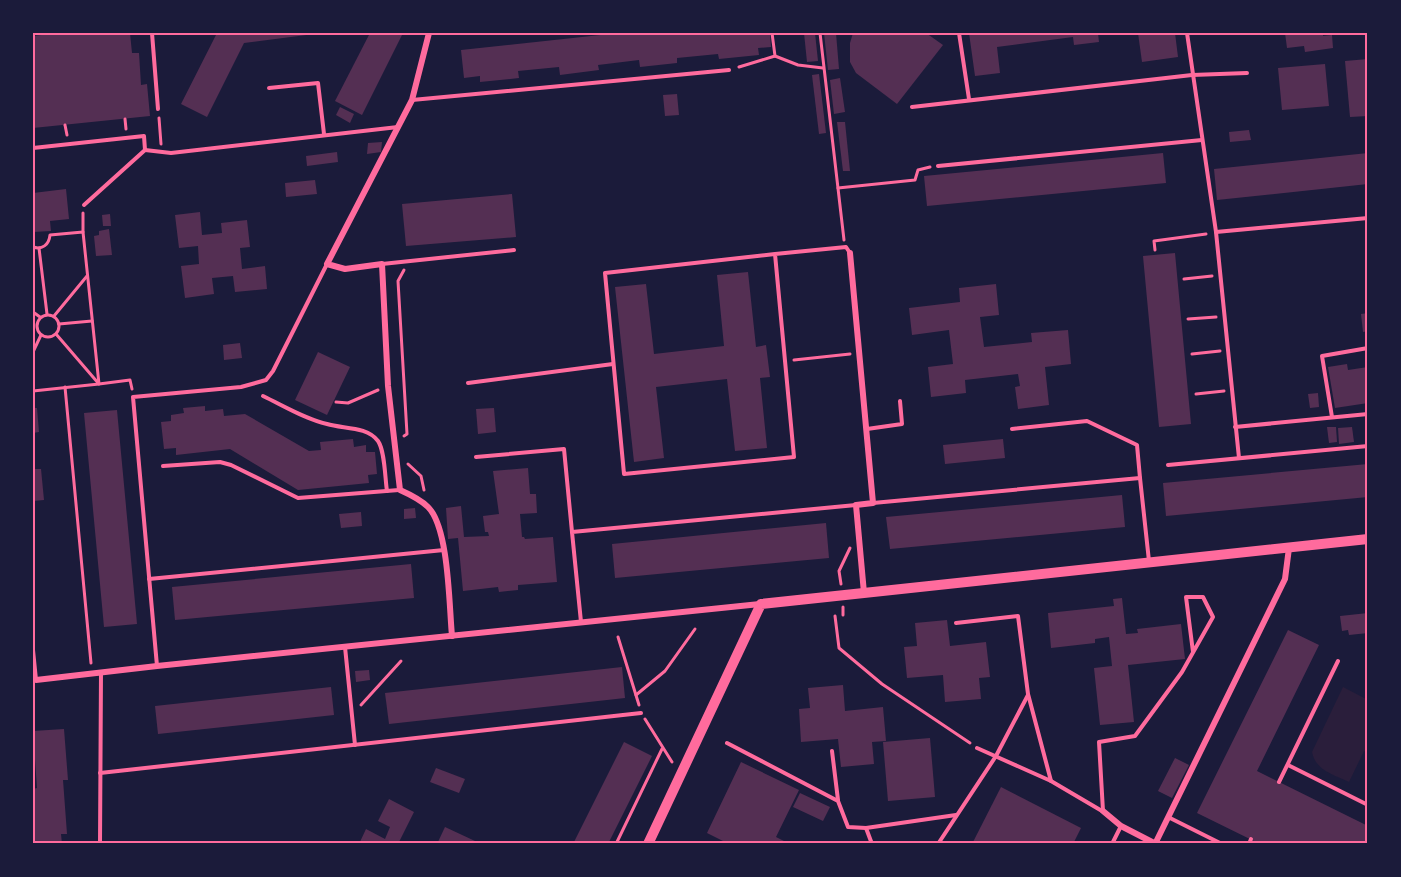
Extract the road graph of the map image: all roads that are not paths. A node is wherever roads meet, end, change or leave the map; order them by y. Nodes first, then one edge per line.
1 (152, 33) edge
2 (429, 33) edge
3 (959, 33) edge
4 (1187, 33) edge
5 (729, 70) road end
6 (1247, 73) dead end
7 (1192, 75) junction
8 (269, 88) dead end
9 (969, 99) junction
10 (412, 100) junction
11 (912, 107) dead end
12 (158, 109) road end
13 (398, 127) junction
14 (324, 134) junction
15 (1202, 140) junction
16 (33, 148) edge
17 (145, 150) junction
18 (938, 166) road end
19 (84, 206) road end
20 (1368, 218) edge
21 (1216, 232) junction
22 (513, 250) dead end
23 (848, 250) joint
24 (774, 255) junction
25 (327, 264) junction
26 (382, 264) junction
27 (1368, 348) edge
28 (613, 364) junction
29 (468, 383) dead end
30 (263, 396) dead end
31 (900, 401) dead end
32 (1368, 414) edge
33 (1332, 417) junction
34 (1235, 427) junction
35 (866, 429) junction
36 (1012, 429) dead end
37 (1368, 446) edge
38 (476, 457) dead end
39 (1239, 458) junction
40 (1168, 465) dead end
41 (163, 466) dead end
42 (1140, 478) junction
43 (400, 490) junction
44 (387, 491) junction
45 (873, 503) junction
46 (856, 505) junction
47 (572, 532) junction
48 (1368, 539) edge
49 (1289, 548) junction
50 (444, 550) junction
51 (1149, 562) junction
52 (149, 579) junction
53 (864, 593) junction
54 (761, 604) junction
55 (581, 621) junction
56 (956, 623) dead end
57 (452, 636) junction
58 (345, 647) junction
59 (33, 650) edge
60 (1193, 652) junction
61 (1338, 662) dead end
62 (157, 666) junction
63 (101, 672) junction
64 (36, 680) joint
65 (1028, 694) junction
66 (641, 713) dead end
67 (727, 743) dead end
68 (355, 745) junction
69 (977, 748) road end
70 (832, 751) dead end
71 (996, 756) junction
72 (1288, 765) junction
73 (100, 773) junction
74 (1051, 781) junction
75 (1279, 782) dead end
76 (838, 801) junction
77 (1368, 805) edge
78 (1103, 811) junction
79 (956, 815) junction
80 (1167, 817) junction
81 (1121, 826) junction
82 (866, 828) junction
83 (100, 844) edge
84 (648, 844) edge
85 (872, 844) edge
86 (938, 844) edge
87 (1112, 844) edge
88 (1156, 844) edge
89 (1222, 844) edge

1 - 12 lane
2 - 10 street
3 - 9 lane
4 - 7 lane
5 - 10 lane
6 - 7 lane
7 - 9 lane
7 - 15 lane
8 - 14 lane
9 - 11 lane
10 - 13 street
13 - 14 lane
13 - 25 street
14 - 17 lane
15 - 18 lane
15 - 21 lane
16 - 17 lane
17 - 19 lane
20 - 21 lane
21 - 34 lane
22 - 26 lane
23 - 24 lane
23 - 35 street
24 - 28 lane
24 - 28 lane
25 - 26 street
25 - 52 lane
26 - 43 street
27 - 33 lane
28 - 29 lane
30 - 44 lane
31 - 35 lane
32 - 33 lane
33 - 34 lane
34 - 39 lane
35 - 45 street
36 - 42 lane
37 - 39 lane
38 - 47 lane
39 - 40 lane
41 - 44 lane
42 - 45 lane
42 - 51 lane
43 - 44 lane
43 - 50 street
45 - 46 street
46 - 47 lane
46 - 53 street
47 - 55 lane
48 - 49 street
49 - 51 street
49 - 80 street
50 - 52 lane
50 - 57 street
51 - 53 street
52 - 62 lane
53 - 54 street
54 - 55 street
54 - 84 street
55 - 57 street
56 - 65 lane
57 - 58 street
58 - 62 street
58 - 68 lane
59 - 64 lane
60 - 60 lane
60 - 78 lane
61 - 72 lane
62 - 63 street
63 - 64 street
63 - 73 lane
65 - 71 lane
65 - 74 lane
66 - 68 lane
67 - 76 lane
68 - 73 lane
69 - 71 lane
70 - 76 lane
71 - 74 lane
71 - 79 lane
72 - 75 lane
72 - 77 lane
73 - 83 lane
74 - 78 lane
76 - 82 lane
78 - 81 street
79 - 82 lane
79 - 86 lane
80 - 88 street
80 - 89 lane
81 - 87 lane
81 - 88 street
82 - 85 lane

